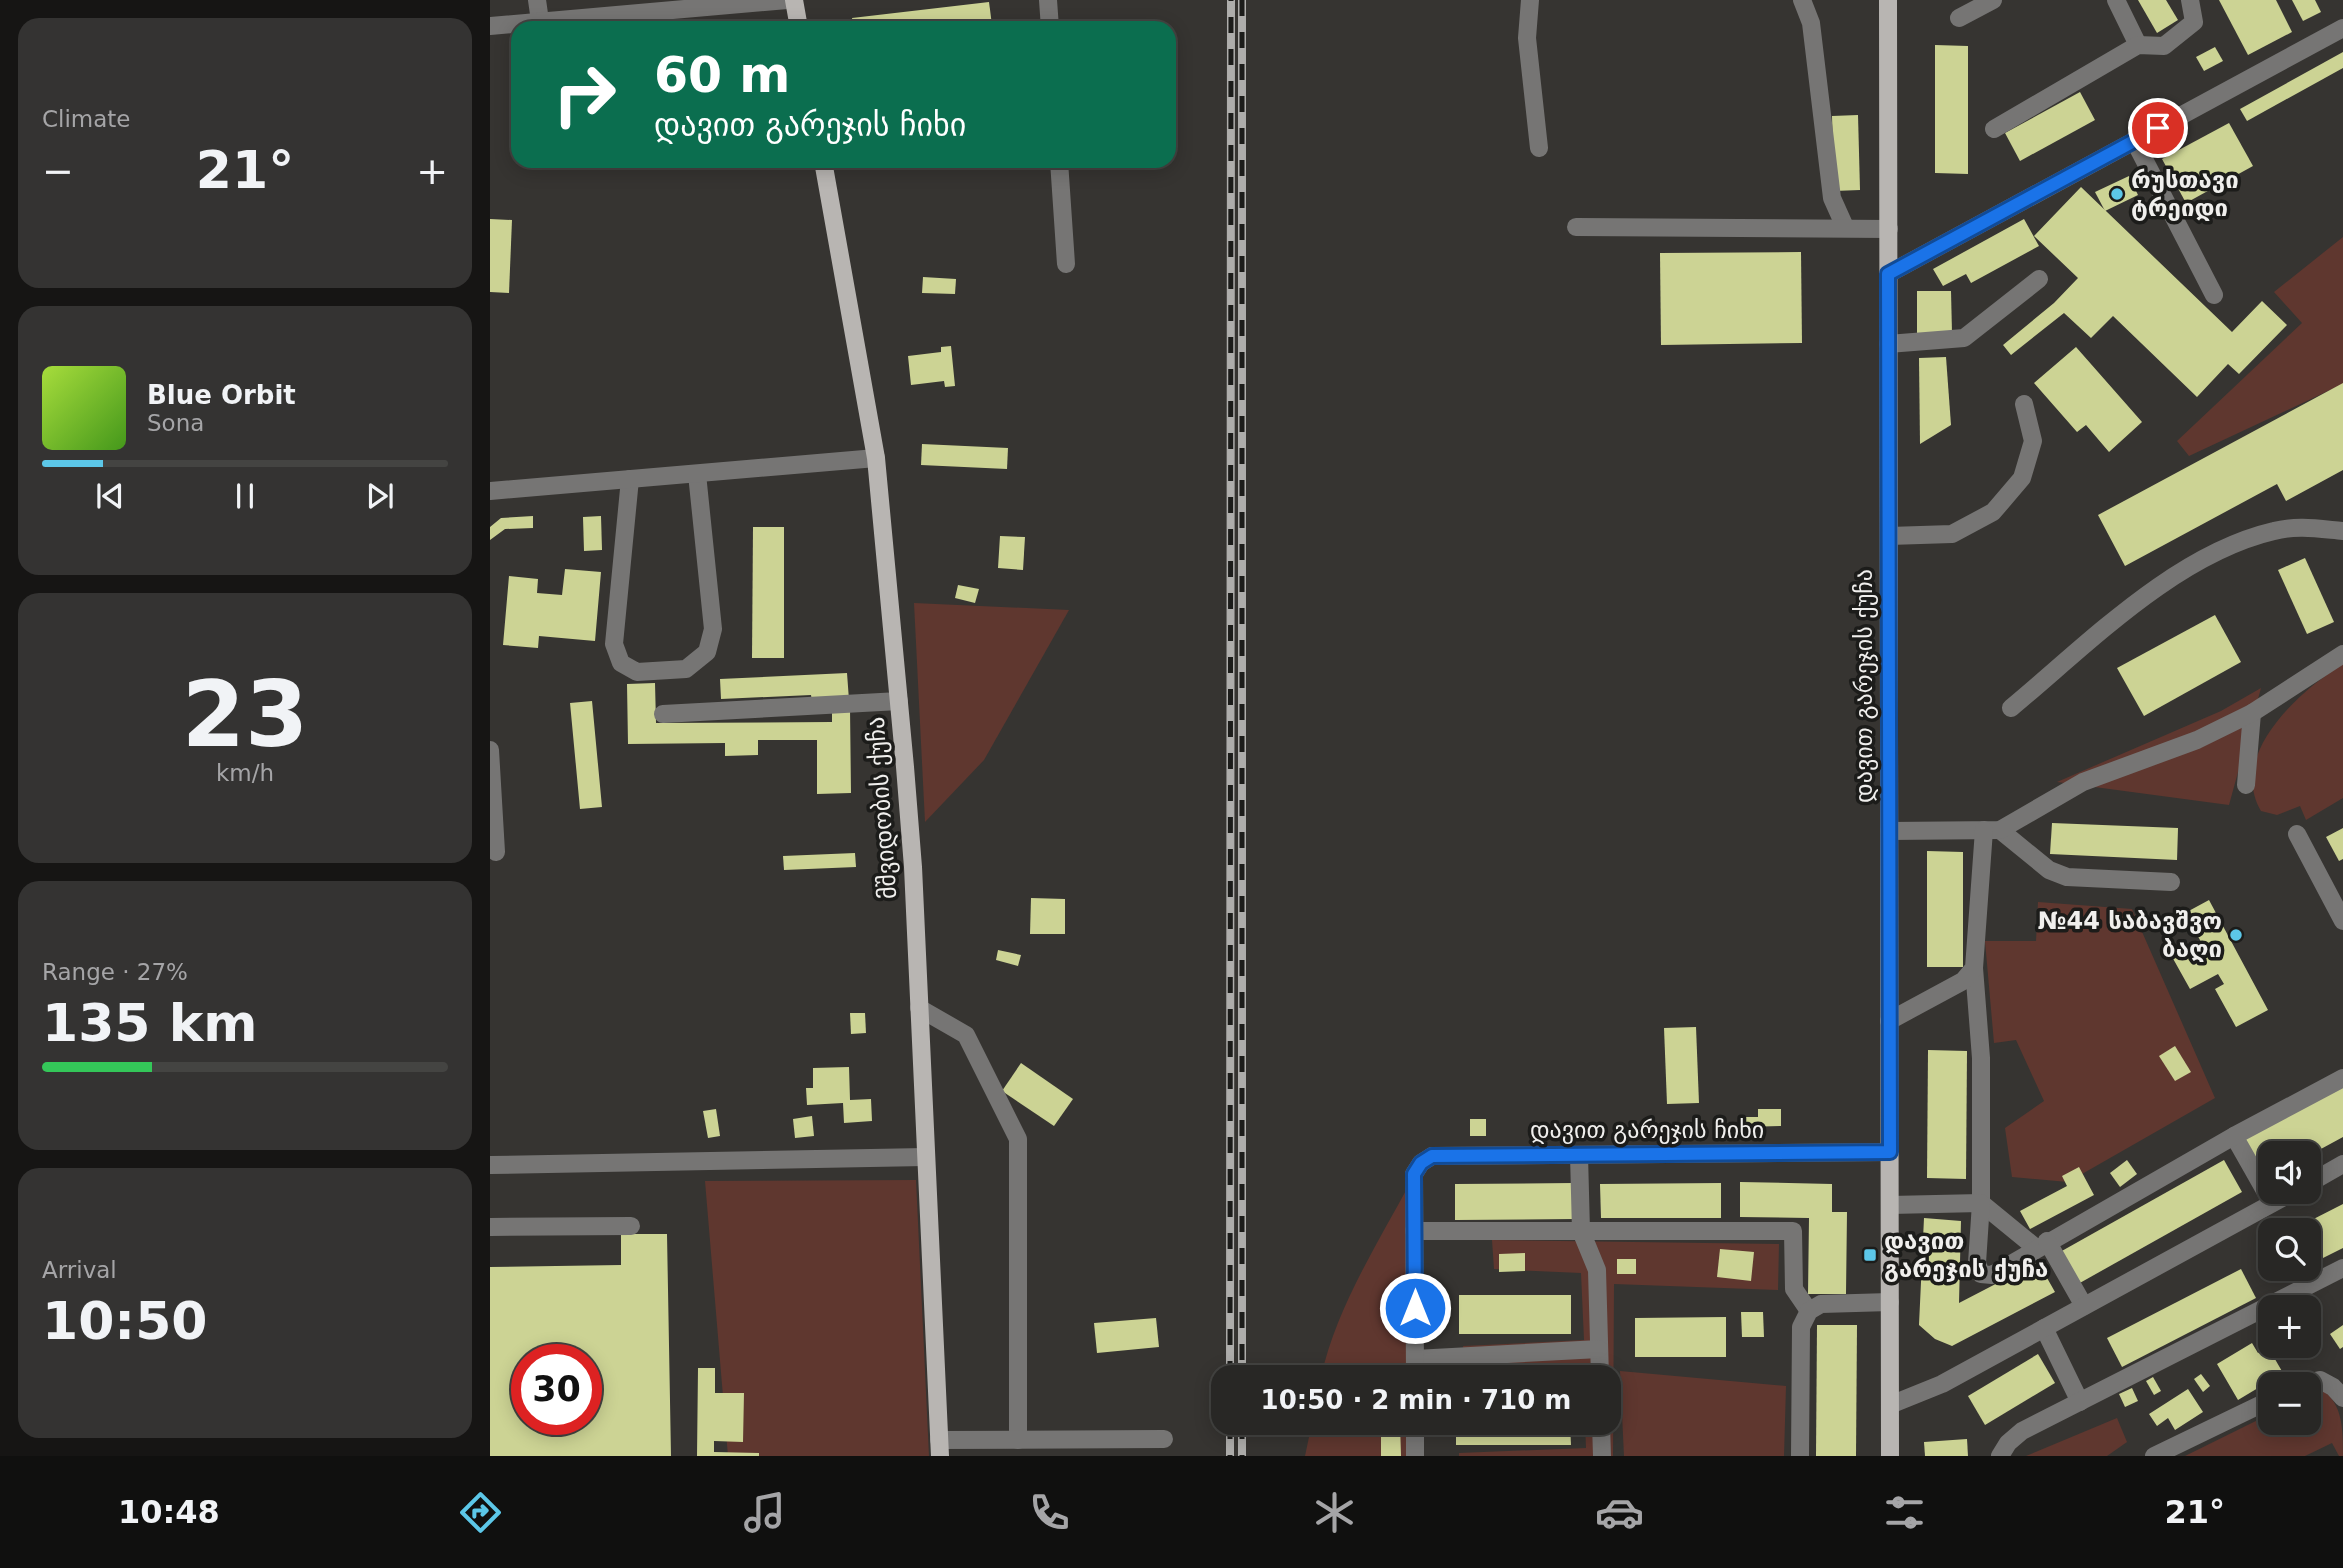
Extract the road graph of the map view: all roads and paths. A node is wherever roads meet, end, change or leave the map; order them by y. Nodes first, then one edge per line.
1 (537, 0) edge
2 (787, 0) edge
3 (794, 0) edge
4 (1048, 0) edge
5 (1530, 0) edge
6 (1802, 0) edge
7 (1888, 0) edge
8 (1993, 0) edge
9 (2116, 0) edge
10 (2190, 0) edge
11 (1959, 18) dead end
12 (540, 21) joint
13 (798, 21) edge
14 (1050, 21) edge
15 (511, 24) edge
16 (490, 26) edge
17 (2343, 28) edge
18 (2138, 46) junction
19 (1994, 129) dead end
20 (2134, 140) junction
21 (1539, 148) dead end
22 (824, 168) edge
23 (1059, 168) edge
24 (1576, 227) dead end
25 (1845, 227) junction
26 (1888, 229) junction
27 (1066, 264) dead end
28 (1888, 274) junction
29 (2039, 279) dead end
30 (2214, 295) dead end
31 (1888, 344) junction
32 (2024, 404) dead end
33 (876, 458) junction
34 (697, 474) junction
35 (630, 479) junction
36 (490, 491) edge
37 (2343, 531) edge
38 (1889, 536) junction
39 (2343, 653) edge
40 (899, 701) junction
41 (2011, 708) dead end
42 (2252, 713) junction
43 (663, 714) dead end
44 (490, 750) edge
45 (2246, 785) dead end
46 (1992, 830) junction
47 (1889, 831) junction
48 (2297, 834) dead end
49 (496, 852) dead end
50 (2171, 882) dead end
51 (2343, 921) edge
52 (1974, 968) junction
53 (919, 1009) junction
54 (1889, 1021) junction
55 (2343, 1078) edge
56 (2234, 1136) junction
57 (1890, 1152) junction
58 (1579, 1155) junction
59 (926, 1157) junction
60 (2343, 1164) edge
61 (490, 1165) edge
62 (2321, 1177) edge
63 (2258, 1178) edge
64 (1981, 1203) junction
65 (2270, 1204) edge
66 (1890, 1205) junction
67 (631, 1226) dead end
68 (490, 1227) edge
69 (1414, 1231) junction
70 (1581, 1231) junction
71 (2041, 1245) junction
72 (2343, 1268) edge
73 (1890, 1302) junction
74 (2084, 1306) junction
75 (1809, 1311) junction
76 (2045, 1328) junction
77 (1599, 1349) junction
78 (1415, 1359) junction
79 (1415, 1365) edge
80 (1600, 1365) edge
81 (2321, 1381) edge
82 (2343, 1398) edge
83 (2080, 1402) junction
84 (1890, 1405) junction
85 (2258, 1406) edge
86 (1415, 1435) edge
87 (1601, 1435) edge
88 (1164, 1439) dead end
89 (1018, 1440) junction
90 (940, 1448) edge
91 (1415, 1456) edge
92 (1602, 1456) edge
93 (1800, 1456) edge
94 (1890, 1456) edge
95 (2000, 1456) edge
96 (2154, 1456) edge

1 - 12 street
2 - 12 street
3 - 13 main road
4 - 14 street
5 - 21 street
6 - 25 street
7 - 26 main road, დავით გარეჯის ქუჩა
8 - 11 street
9 - 18 street
10 - 18 street
15 - 16 street
17 - 20 street
18 - 19 street
20 - 28 street
20 - 30 street
22 - 33 main road, მშვიდობის ქუჩა
23 - 27 street
24 - 25 street
25 - 26 street
26 - 28 main road, დავით გარეჯის ქუჩა
28 - 31 main road, დავით გარეჯის ქუჩა
29 - 31 street
31 - 38 main road, დავით გარეჯის ქუჩა
32 - 38 street
33 - 34 street
33 - 40 main road, მშვიდობის ქუჩა
34 - 35 street
34 - 35 street
35 - 36 street
37 - 41 street
38 - 47 main road, დავით გარეჯის ქუჩა
39 - 42 street
40 - 43 street
40 - 53 main road, მშვიდობის ქუჩა
42 - 45 street
42 - 46 street
44 - 49 street
46 - 47 street
46 - 50 street
46 - 52 street
47 - 54 main road, დავით გარეჯის ქუჩა
48 - 51 street
52 - 54 street
52 - 64 street
53 - 59 main road, მშვიდობის ქუჩა
53 - 89 street
54 - 57 main road, დავით გარეჯის ქუჩა
55 - 56 street
56 - 63 street
56 - 71 street
57 - 58 street, დავით გარეჯის ჩიხი
57 - 66 main road, დავით გარეჯის ქუჩა
58 - 69 street, დავით გარეჯის ჩიხი
58 - 70 street
59 - 61 street
59 - 90 main road, მშვიდობის ქუჩა
60 - 62 street
64 - 66 street
64 - 71 street
64 - 71 street
65 - 74 street
66 - 73 main road, დავით გარეჯის ქუჩა
67 - 68 street
69 - 70 street
69 - 78 street
70 - 75 street
70 - 77 street
71 - 74 street
72 - 83 street
73 - 75 street
73 - 84 main road, დავით გარეჯის ქუჩა
74 - 76 street
75 - 93 street
76 - 83 street
76 - 84 street
77 - 78 street
77 - 80 street
78 - 79 street
81 - 82 street
83 - 95 street
84 - 94 main road, დავით გარეჯის ქუჩა
85 - 96 street
86 - 91 street
87 - 92 street
88 - 89 street
89 - 90 street

